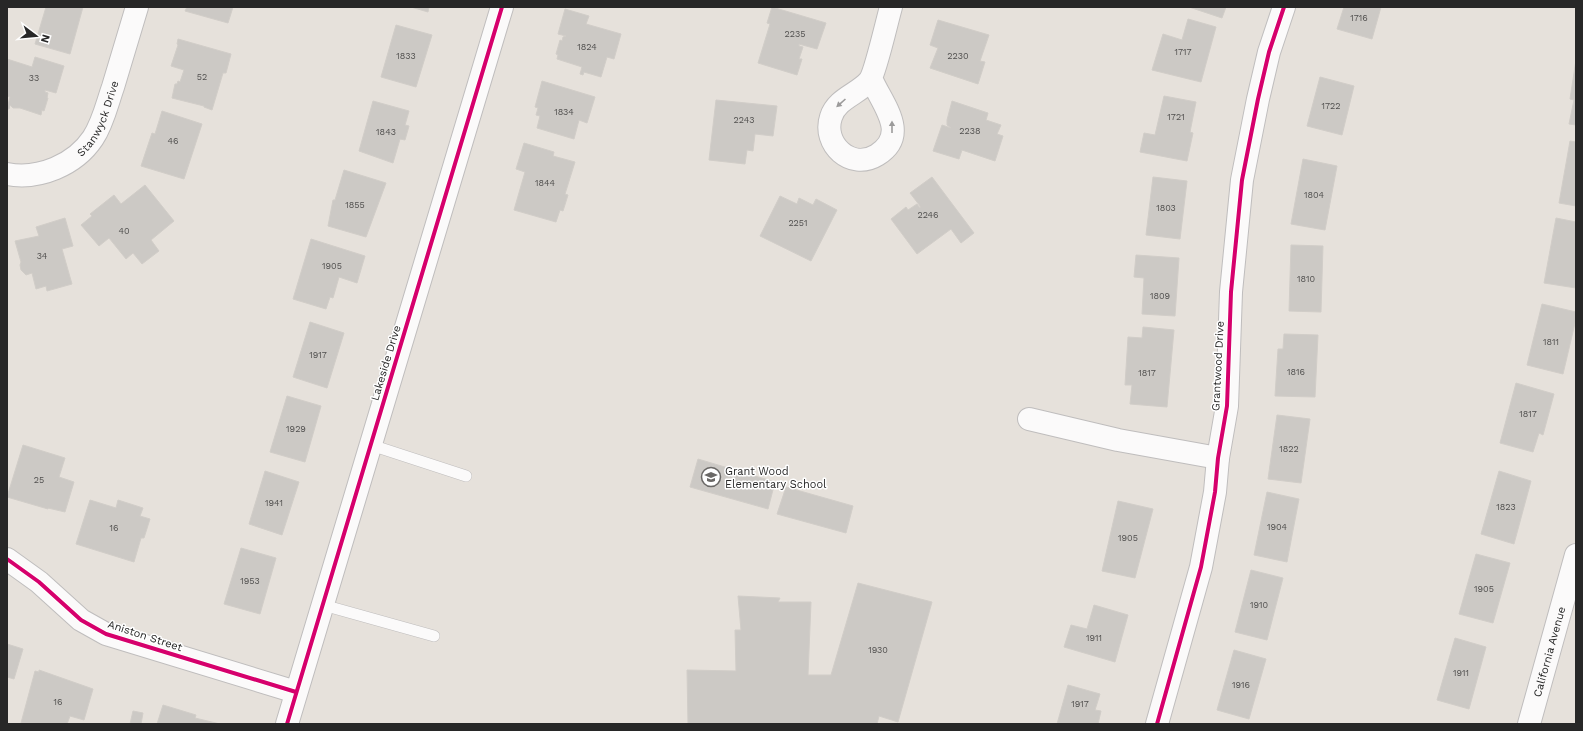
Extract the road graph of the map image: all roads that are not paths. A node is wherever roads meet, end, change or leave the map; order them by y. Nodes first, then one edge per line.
1 (137, 7) edge
2 (502, 7) edge
3 (891, 7) edge
4 (1284, 7) edge
5 (871, 78) dead end
6 (7, 174) edge
7 (1029, 419) dead end
8 (371, 445) junction
9 (1218, 458) junction
10 (466, 476) dead end
11 (1576, 555) edge
12 (7, 559) edge
13 (323, 605) junction
14 (434, 636) dead end
15 (296, 692) junction
16 (287, 724) edge
17 (1157, 724) edge
18 (1528, 724) edge

1 - 6 street, Stanwyck Drive
2 - 8 street, Lakeside Drive
3 - 5 street
4 - 9 street, Grantwood Drive
7 - 9 street
8 - 10 lane
8 - 13 street, Lakeside Drive
9 - 17 street, Grantwood Drive
11 - 18 street, California Avenue
12 - 15 street, Aniston Street
13 - 14 lane
13 - 15 street, Lakeside Drive
15 - 16 street, Lakeside Drive

